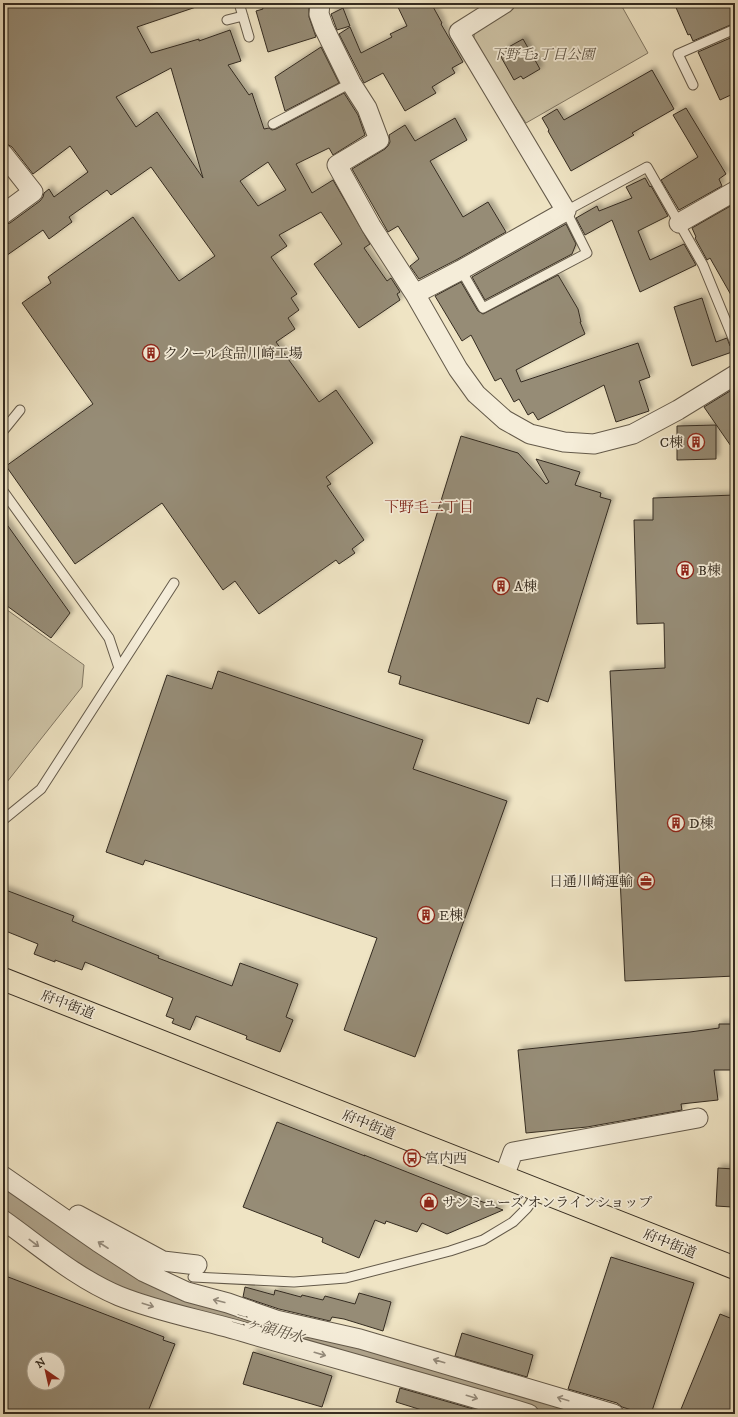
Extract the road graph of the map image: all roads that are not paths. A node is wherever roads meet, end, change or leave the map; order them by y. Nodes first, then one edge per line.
1 (239, 3) edge
2 (320, 3) edge
3 (505, 3) edge
4 (243, 16) junction
5 (227, 20) dead end
6 (735, 29) edge
7 (249, 37) dead end
8 (351, 83) junction
9 (693, 85) dead end
10 (273, 124) dead end
11 (3, 154) edge
12 (735, 191) edge
13 (566, 212) junction
14 (3, 214) edge
15 (679, 223) junction
16 (461, 270) junction
17 (415, 294) junction
18 (735, 343) edge
19 (735, 375) edge
20 (20, 410) dead end
21 (3, 431) edge
22 (3, 491) edge
23 (174, 583) dead end
24 (119, 668) junction
25 (3, 820) edge
26 (3, 979) edge
27 (698, 1118) dead end
28 (3, 1163) edge
29 (3, 1176) edge
30 (504, 1177) junction
31 (539, 1190) junction
32 (3, 1220) edge
33 (735, 1268) edge
34 (195, 1271) joint
35 (529, 1414) edge
36 (614, 1414) edge

1 - 4 lane
2 - 8 street
3 - 13 street
4 - 5 lane
4 - 7 lane
6 - 9 lane
8 - 10 lane
8 - 17 street
11 - 14 street
12 - 15 street
13 - 15 lane
13 - 16 street
13 - 16 lane
15 - 18 lane
16 - 17 street
17 - 19 street
20 - 21 lane
22 - 24 lane
23 - 24 lane
24 - 25 lane
26 - 30 highway, 府中街道
27 - 30 street
28 - 34 street
36 -> 29 street
30 - 31 highway, 府中街道
31 - 33 highway, 府中街道
31 - 34 lane
32 -> 35 street

